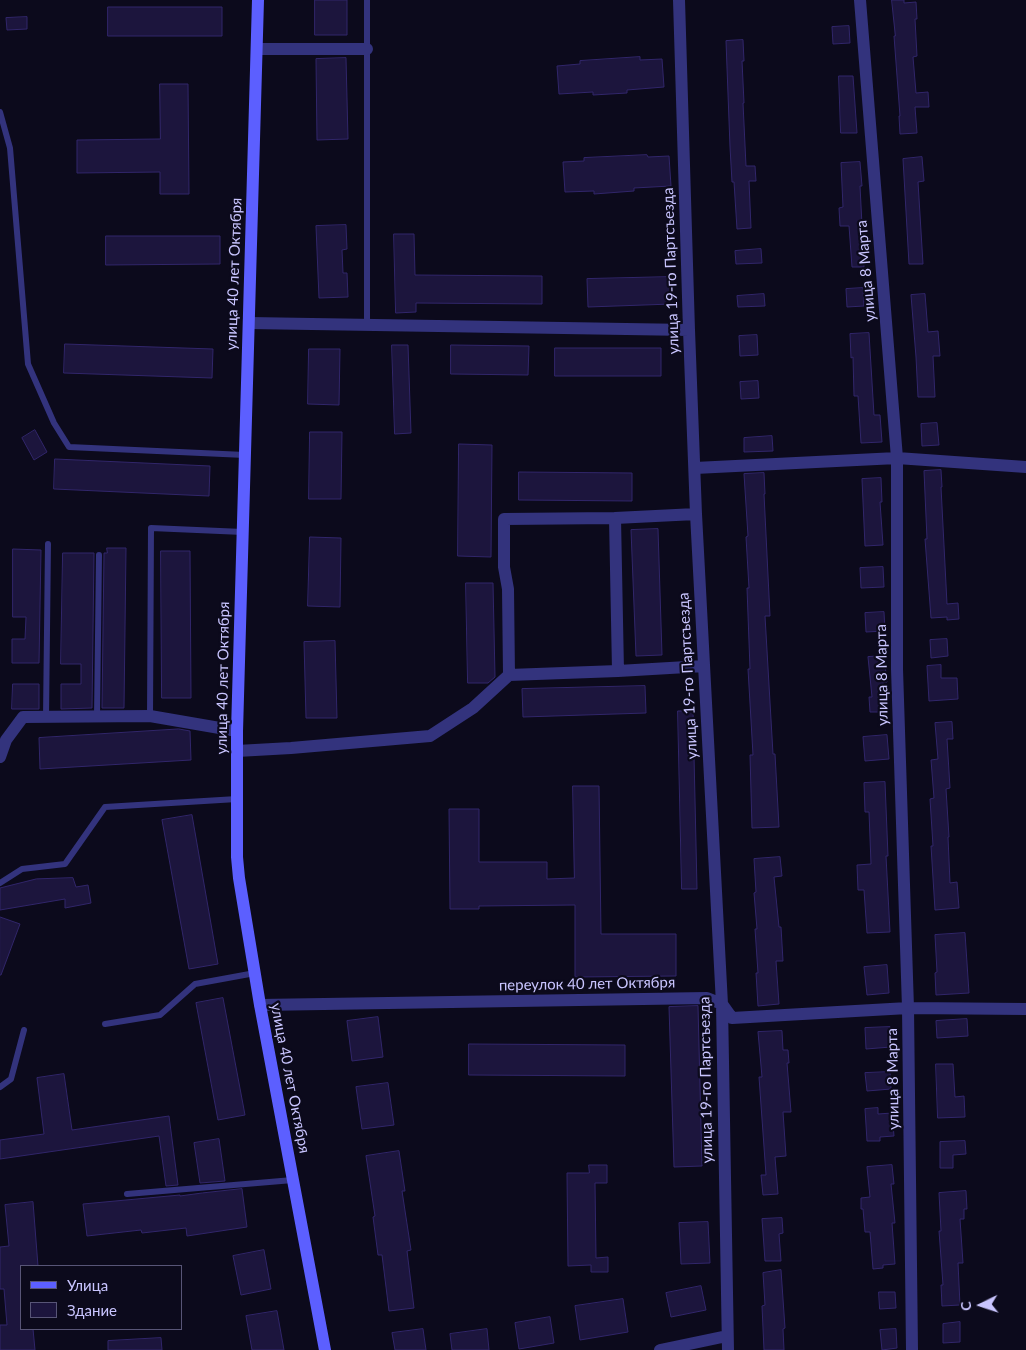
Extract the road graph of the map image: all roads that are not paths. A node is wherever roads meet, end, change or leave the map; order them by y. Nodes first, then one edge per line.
1 (258, 0) edge
2 (367, 0) edge
3 (679, 0) edge
4 (860, 0) edge
5 (257, 49) junction
6 (367, 49) junction
7 (0, 112) edge
8 (249, 323) junction
9 (367, 325) junction
10 (689, 330) junction
11 (245, 455) junction
12 (897, 458) junction
13 (1026, 467) edge
14 (695, 468) junction
15 (696, 514) junction
16 (615, 518) junction
17 (243, 532) junction
18 (48, 544) dead end
19 (99, 555) dead end
20 (704, 666) junction
21 (618, 671) junction
22 (509, 675) junction
23 (150, 716) junction
24 (46, 717) junction
25 (97, 717) junction
26 (237, 731) junction
27 (237, 751) junction
28 (0, 757) edge
29 (237, 799) junction
30 (0, 883) edge
31 (255, 973) junction
32 (722, 1004) junction
33 (260, 1005) junction
34 (908, 1008) junction
35 (1026, 1009) edge
36 (105, 1024) dead end
37 (24, 1030) dead end
38 (0, 1087) edge
39 (293, 1180) junction
40 (127, 1194) dead end
41 (727, 1336) junction
42 (325, 1350) edge
43 (660, 1350) edge
44 (728, 1350) edge
45 (912, 1350) edge

1 - 5 main road, улица 40 лет Октября
2 - 6 lane
3 - 10 street, улица 19-го Партсъезда
4 - 12 street, улица 8 Марта
5 - 6 street
5 - 8 main road, улица 40 лет Октября
6 - 9 lane
7 - 11 lane
8 - 9 street
8 - 11 main road, улица 40 лет Октября
9 - 10 street
10 - 14 street, улица 19-го Партсъезда
11 - 17 main road, улица 40 лет Октября
12 - 13 street
12 - 14 street
12 - 34 street, улица 8 Марта
14 - 15 street, улица 19-го Партсъезда
15 - 16 street
15 - 20 street, улица 19-го Партсъезда
16 - 21 street
16 - 22 street
17 - 23 lane
17 - 26 main road, улица 40 лет Октября
18 - 24 lane
19 - 25 lane
20 - 21 street
20 - 32 street, улица 19-го Партсъезда
21 - 22 street
22 - 27 street
23 - 25 street
23 - 26 street
24 - 25 street
24 - 28 street
26 - 27 main road, улица 40 лет Октября
27 - 29 main road, улица 40 лет Октября
29 - 30 lane
29 - 31 main road, улица 40 лет Октября
31 - 33 main road, улица 40 лет Октября
31 - 36 lane
32 - 33 street, переулок 40 лет Октября
32 - 34 street, переулок 40 лет Октября
32 - 41 street, улица 19-го Партсъезда
33 - 39 main road, улица 40 лет Октября
34 - 35 street, переулок 40 лет Октября
34 - 45 street, улица 8 Марта
37 - 38 lane
39 - 40 lane
39 - 42 main road, улица 40 лет Октября
41 - 43 street
41 - 44 street, улица 19-го Партсъезда

